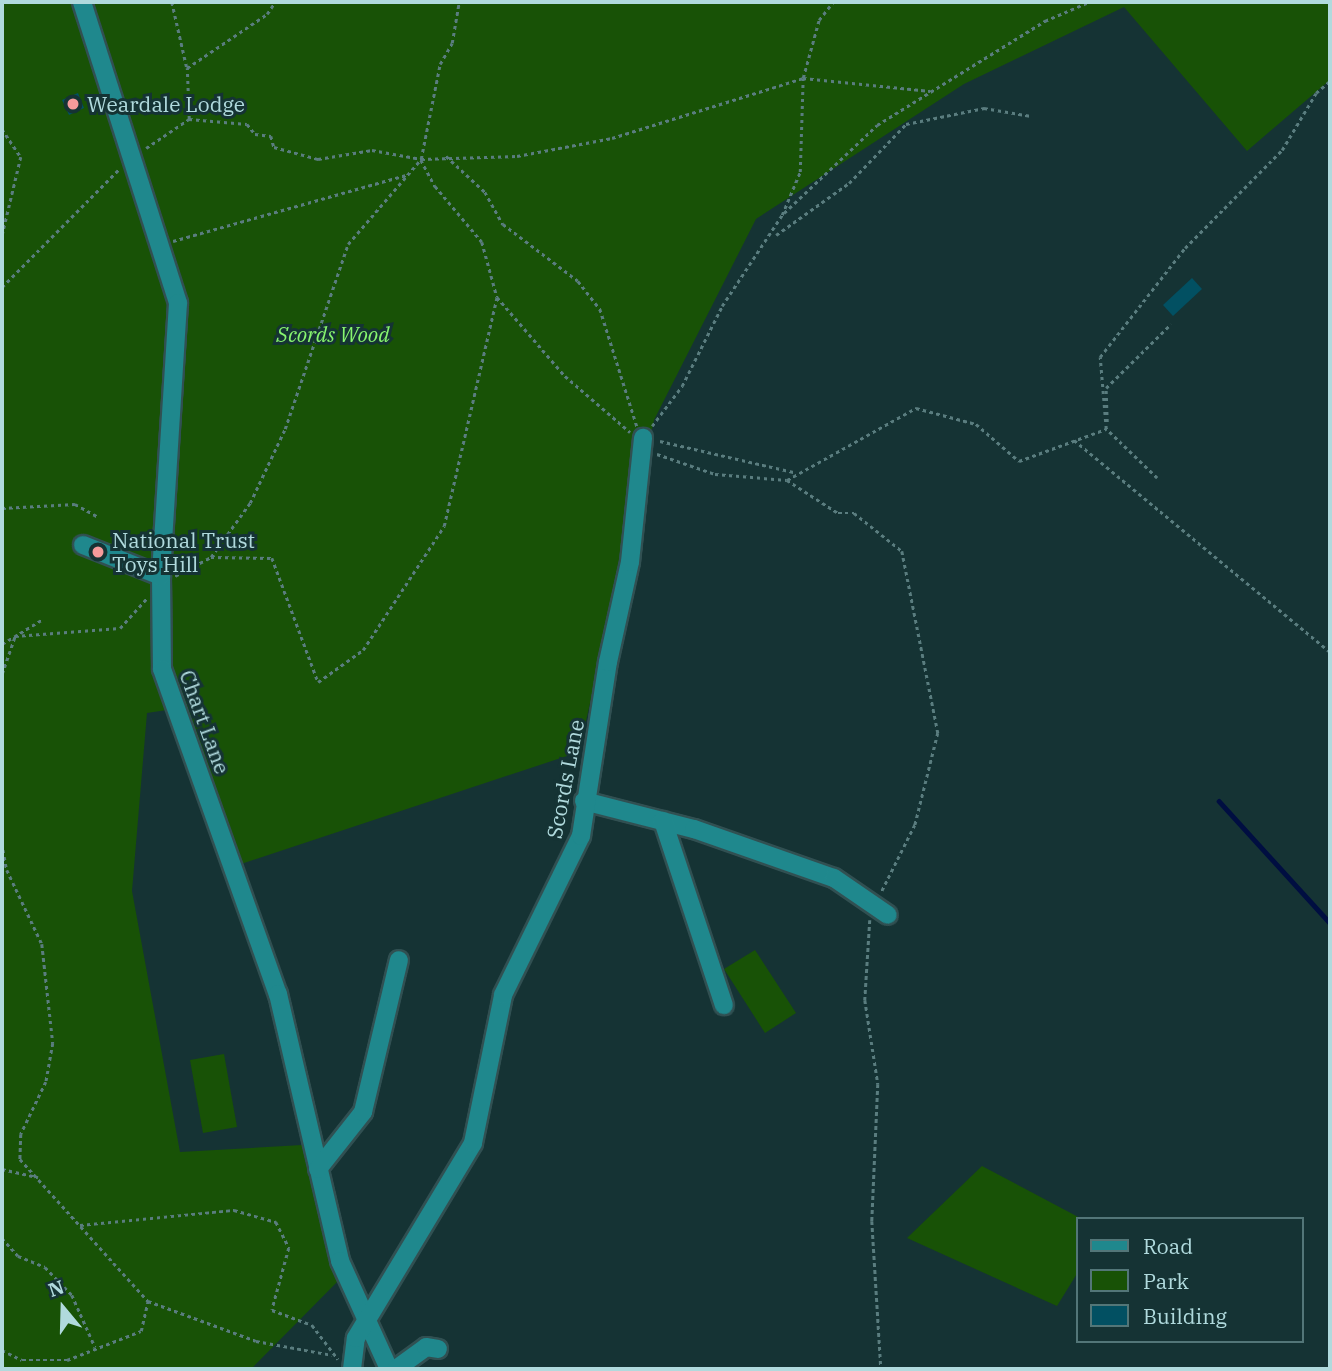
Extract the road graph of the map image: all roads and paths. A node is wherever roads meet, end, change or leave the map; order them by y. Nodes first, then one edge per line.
1 (82, 2) edge
2 (172, 2) edge
3 (275, 2) edge
4 (459, 2) edge
5 (832, 2) edge
6 (1089, 2) edge
7 (187, 68) junction
8 (803, 78) junction
9 (1330, 81) edge
10 (930, 91) junction
11 (1031, 116) dead end
12 (190, 119) junction
13 (2, 129) edge
14 (446, 156) junction
15 (421, 159) junction
16 (128, 160) junction
17 (409, 174) junction
18 (782, 215) junction
19 (773, 236) junction
20 (2, 237) edge
21 (158, 245) junction
22 (2, 287) edge
23 (497, 297) junction
24 (1171, 324) dead end
25 (1106, 429) junction
26 (643, 438) junction
27 (1074, 440) junction
28 (793, 472) junction
29 (1157, 478) dead end
30 (787, 480) junction
31 (2, 508) edge
32 (98, 517) dead end
33 (83, 545) dead end
34 (211, 557) junction
35 (161, 580) junction
36 (43, 619) dead end
37 (15, 636) junction
38 (2, 644) edge
39 (1330, 652) edge
40 (2, 674) edge
41 (584, 801) junction
42 (663, 821) junction
43 (2, 843) edge
44 (882, 911) junction
45 (399, 961) dead end
46 (724, 1005) dead end
47 (2, 1169) edge
48 (318, 1169) junction
49 (38, 1177) junction
50 (80, 1225) junction
51 (2, 1238) edge
52 (148, 1301) junction
53 (364, 1322) junction
54 (95, 1347) junction
55 (438, 1349) dead end
56 (2, 1350) edge
57 (352, 1369) edge
58 (389, 1369) edge
59 (396, 1369) edge
60 (881, 1369) edge

1 - 16 street, Chart Lane
2 - 7 path
3 - 7 path
4 - 15 path
5 - 8 path
6 - 10 path
7 - 12 path
8 - 10 path
8 - 14 path
8 - 18 path
9 - 25 path
10 - 18 path
11 - 19 path
12 - 15 path
12 - 16 path
13 - 20 path
14 - 15 path
14 - 26 path
15 - 17 path
15 - 23 path
16 - 21 street, Chart Lane
16 - 22 path
17 - 21 path
17 - 34 path
18 - 19 path
19 - 26 path
21 - 35 street, Chart Lane
23 - 26 path
23 - 34 path
24 - 25 path
25 - 27 path
25 - 29 path
26 - 28 path
26 - 30 path
26 - 41 street, Scords Lane
27 - 28 path
27 - 39 path
28 - 30 path
30 - 44 path
31 - 32 path
33 - 35 street
34 - 35 path
35 - 37 path
35 - 48 street, Chart Lane
36 - 37 path
37 - 38 path
37 - 40 path
41 - 42 street
41 - 53 street, Scords Lane
42 - 44 street
42 - 46 street
43 - 49 path
44 - 60 path
45 - 48 street
47 - 49 path
48 - 53 street, Chart Lane
49 - 50 path
50 - 52 path
50 - 52 path
51 - 54 path
52 - 54 path
53 - 57 street, Scords Lane
53 - 58 street, Chart Lane
54 - 56 path
55 - 59 street

